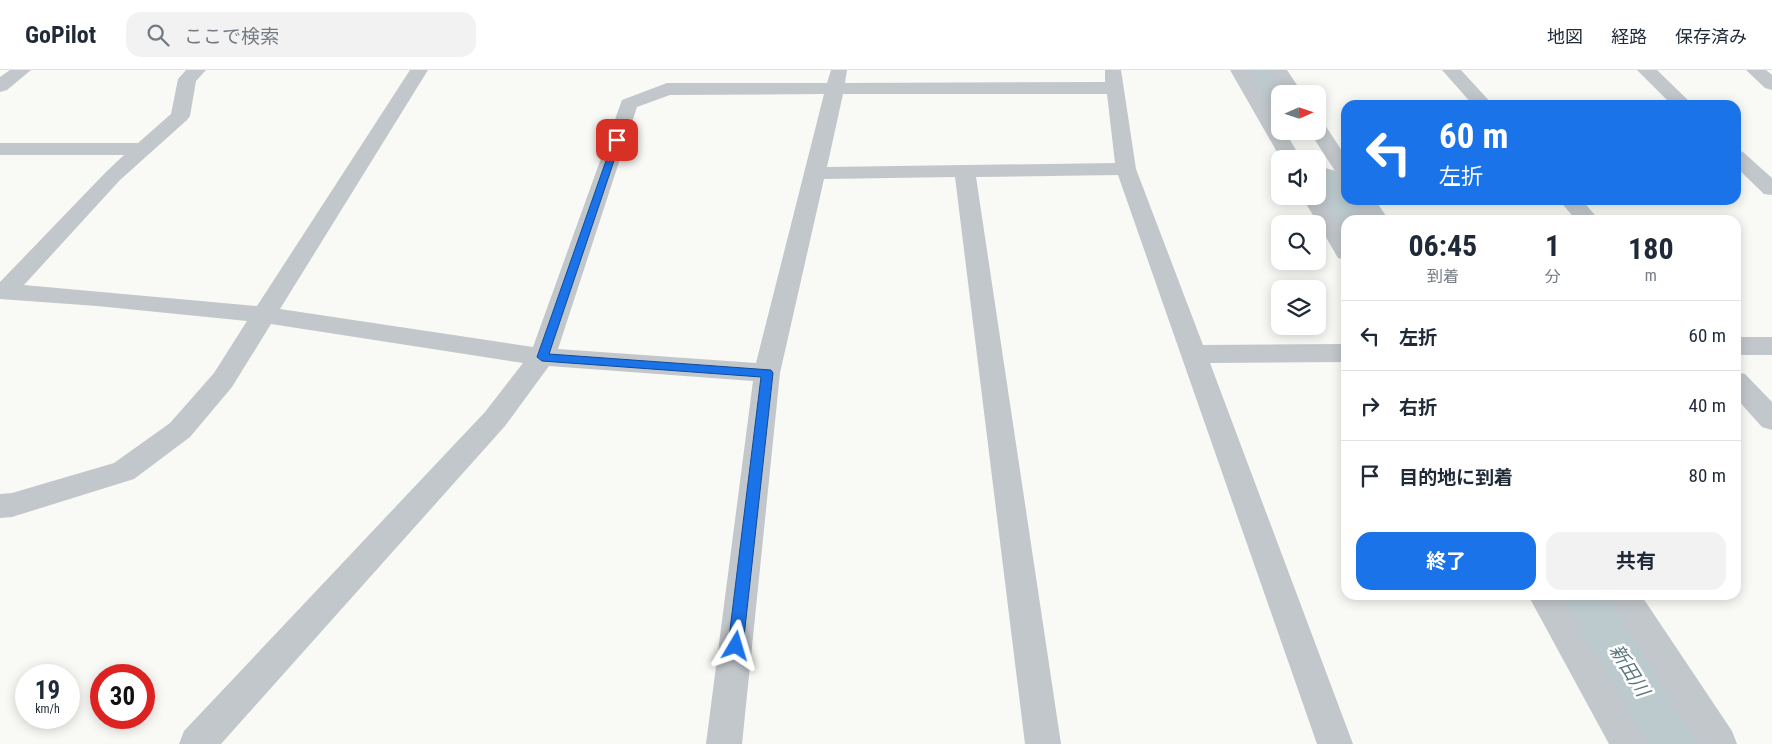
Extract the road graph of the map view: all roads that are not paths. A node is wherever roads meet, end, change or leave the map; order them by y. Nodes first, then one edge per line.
1 (22, 70) edge
2 (197, 70) edge
3 (419, 70) edge
4 (1239, 70) edge
5 (1278, 70) edge
6 (1451, 70) edge
7 (1646, 70) edge
8 (1755, 70) edge
9 (670, 79) edge
10 (837, 79) edge
11 (1115, 79) edge
12 (1772, 84) edge
13 (1288, 85) edge
14 (0, 86) edge
15 (1478, 100) edge
16 (1678, 100) edge
17 (1325, 140) edge
18 (0, 149) edge
19 (143, 149) junction
20 (1286, 150) edge
21 (1741, 161) edge
22 (1341, 165) edge
23 (1126, 168) junction
24 (965, 172) junction
25 (815, 173) junction
26 (1772, 189) edge
27 (1318, 205) edge
28 (1574, 205) edge
29 (1584, 215) edge
30 (1341, 244) edge
31 (2, 291) edge
32 (264, 314) junction
33 (1741, 346) edge
34 (1772, 346) edge
35 (1341, 353) edge
36 (1194, 354) junction
37 (542, 357) junction
38 (767, 373) junction
39 (1741, 386) edge
40 (1772, 420) edge
41 (0, 506) edge
42 (1547, 600) edge
43 (1626, 600) edge
44 (197, 744) edge
45 (724, 744) edge
46 (1043, 744) edge
47 (1335, 744) edge
48 (1629, 744) edge
49 (1719, 744) edge

1 - 14 street
2 - 19 street
3 - 32 street
4 - 20 street
5 - 13 street
6 - 15 street
7 - 16 street
8 - 12 street
9 - 10 street
9 - 37 street
10 - 11 street
10 - 25 street
11 - 23 street
17 - 22 street
18 - 19 street
19 - 31 street
21 - 26 street
23 - 24 street
23 - 36 street
24 - 25 street
24 - 46 street
25 - 38 street
27 - 30 street
28 - 29 street
31 - 32 street
32 - 37 street
32 - 41 street
33 - 34 street
35 - 36 street
36 - 47 street
37 - 38 street
37 - 44 street
38 - 45 street
39 - 40 street
42 - 48 street
43 - 49 street

